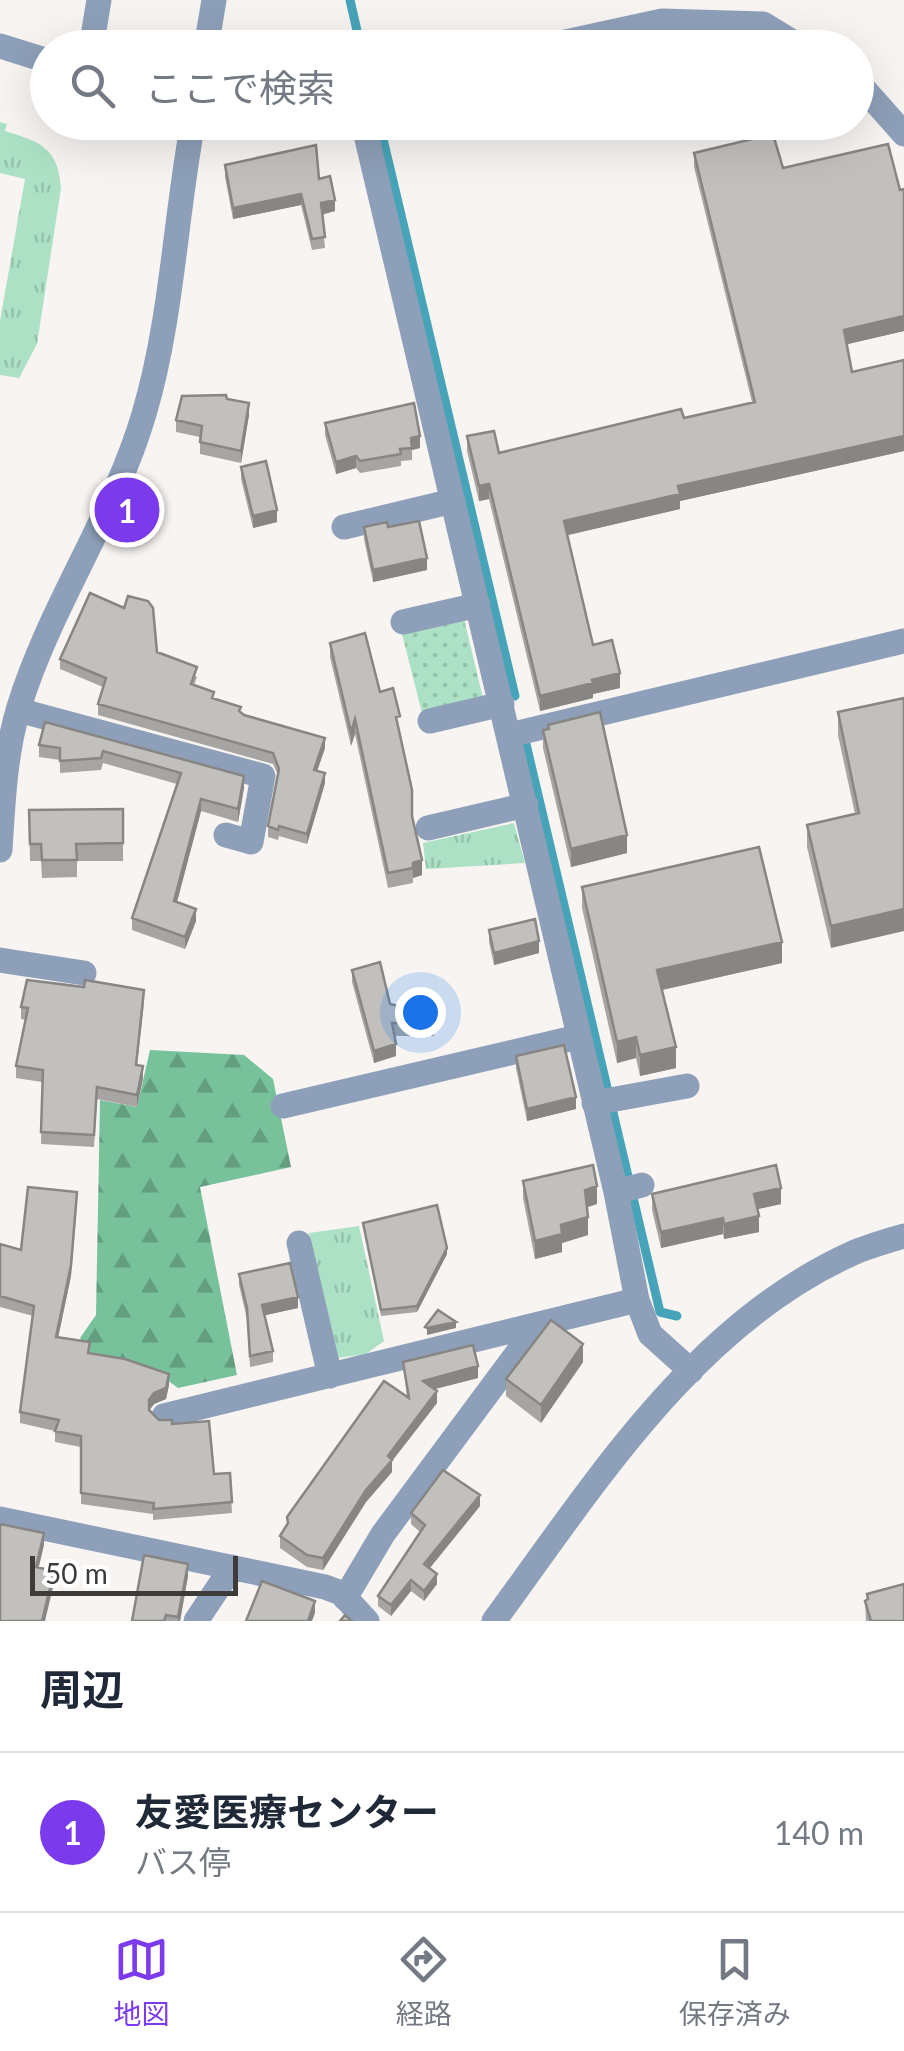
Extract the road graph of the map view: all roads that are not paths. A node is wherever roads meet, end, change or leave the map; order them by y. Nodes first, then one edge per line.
1 (99, 0) edge
2 (214, 0) edge
3 (94, 30) edge
4 (209, 30) edge
5 (624, 30) edge
6 (773, 30) edge
7 (0, 46) edge
8 (30, 56) edge
9 (874, 100) edge
10 (904, 134) edge
11 (190, 140) edge
12 (367, 140) edge
13 (454, 501) junction
14 (344, 527) dead end
15 (478, 605) junction
16 (403, 622) dead end
17 (904, 641) edge
18 (502, 704) junction
19 (18, 710) junction
20 (430, 721) dead end
21 (509, 734) junction
22 (526, 805) junction
23 (428, 828) dead end
24 (226, 836) dead end
25 (0, 850) edge
26 (0, 960) edge
27 (84, 973) dead end
28 (578, 1037) junction
29 (687, 1086) dead end
30 (607, 1102) junction
31 (283, 1106) dead end
32 (642, 1185) dead end
33 (616, 1192) junction
34 (904, 1236) edge
35 (298, 1243) dead end
36 (637, 1300) junction
37 (539, 1324) junction
38 (691, 1370) junction
39 (330, 1376) junction
40 (164, 1416) edge
41 (0, 1519) edge
42 (232, 1567) junction
43 (345, 1598) junction
44 (196, 1621) edge
45 (367, 1621) edge
46 (494, 1621) edge

1 - 3 street
2 - 4 street
5 - 6 street
7 - 8 street
9 - 10 street
11 - 19 street
12 - 13 street
13 - 14 street
13 - 15 street
15 - 16 street
15 - 18 street
17 - 21 street
18 - 20 street
18 - 21 street
19 - 24 street
19 - 25 street
21 - 22 street
22 - 23 street
22 - 28 street
26 - 27 street
28 - 30 street
28 - 31 street
29 - 30 street
30 - 33 street
32 - 33 street
33 - 36 street
34 - 38 street
35 - 39 street
36 - 37 street
36 - 38 street
37 - 39 street
37 - 43 street
38 - 46 street
39 - 40 street
41 - 42 street
42 - 43 street
42 - 44 street
43 - 45 street

